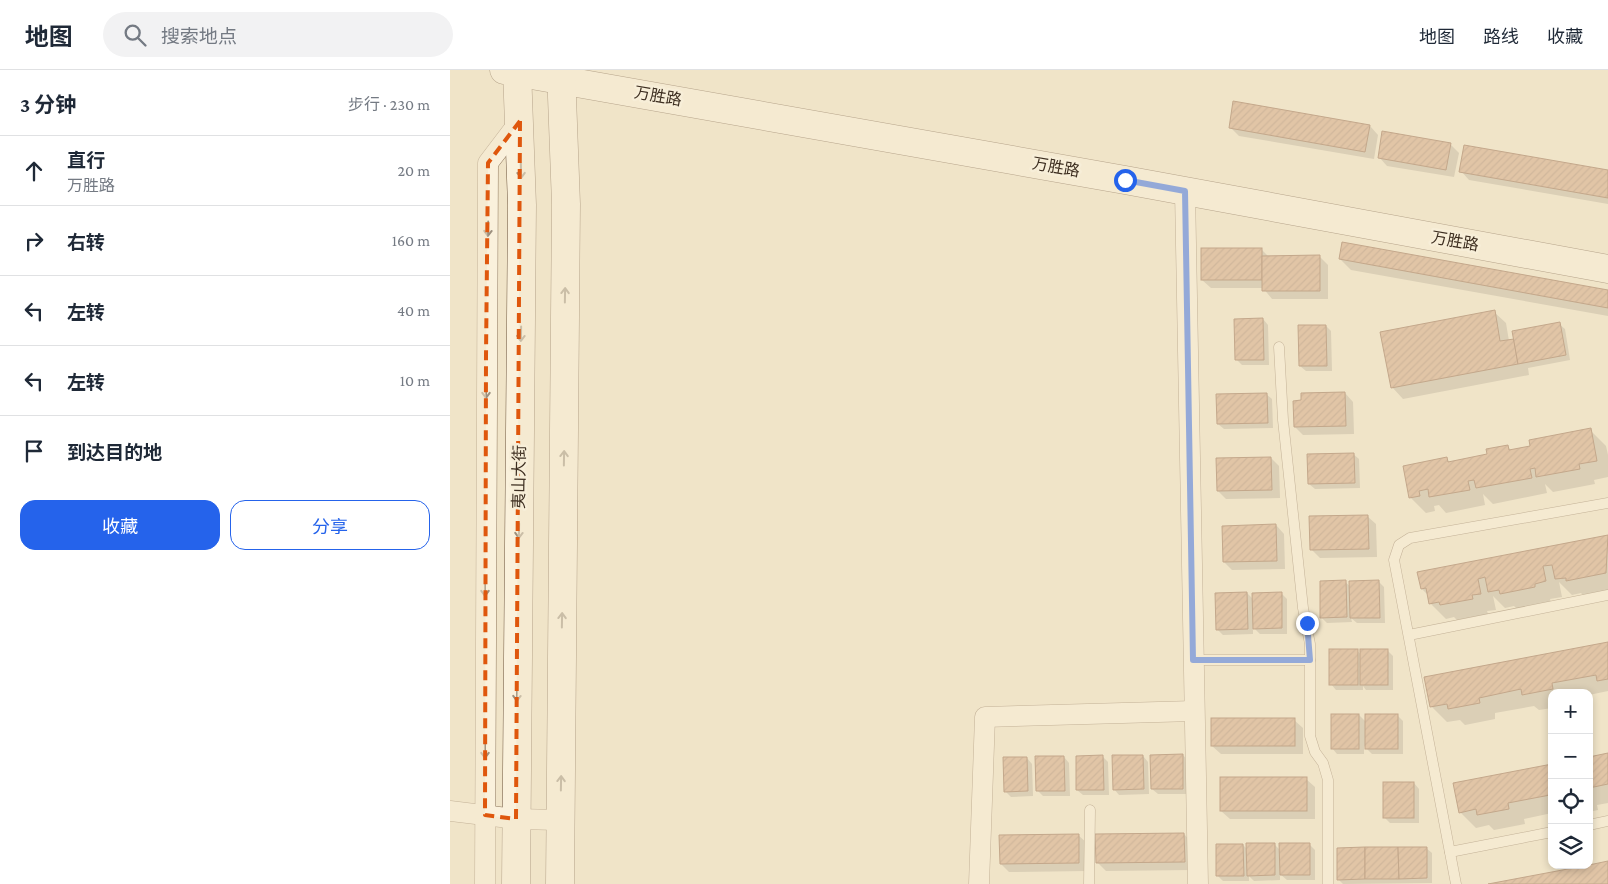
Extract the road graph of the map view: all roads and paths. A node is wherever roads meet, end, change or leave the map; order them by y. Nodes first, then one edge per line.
1 (512, 71) edge
2 (562, 75) edge
3 (520, 121) junction
4 (1185, 191) junction
5 (1608, 269) edge
6 (1279, 347) dead end
7 (1608, 503) edge
8 (1608, 595) edge
9 (1409, 635) junction
10 (1193, 660) junction
11 (1310, 660) junction
12 (1194, 710) junction
13 (1090, 810) dead end
14 (450, 811) edge
15 (484, 815) junction
16 (516, 818) junction
17 (560, 820) junction
18 (1608, 821) edge
19 (1593, 824) edge
20 (1548, 833) edge
21 (1450, 852) junction
22 (484, 884) edge
23 (516, 884) edge
24 (560, 884) edge
25 (979, 884) edge
26 (1089, 884) edge
27 (1198, 884) edge
28 (1328, 884) edge
29 (1456, 884) edge

1 - 2 main road, 万胜路
1 - 3 main road, 夷山大街
2 - 4 main road, 万胜路
17 -> 2 main road
3 -> 15 street
3 -> 16 main road, 夷山大街
4 - 5 main road, 万胜路
4 - 10 street
6 - 11 lane
7 - 9 lane
8 - 9 lane
9 - 21 lane
10 - 11 lane
10 - 12 street
11 - 28 lane
12 - 25 street
12 - 27 street
13 - 26 lane
14 - 15 street
15 - 16 street
15 - 22 street
16 - 17 street
16 - 23 main road, 夷山大街
17 - 24 main road
18 - 19 lane
20 - 21 lane
21 - 29 lane

